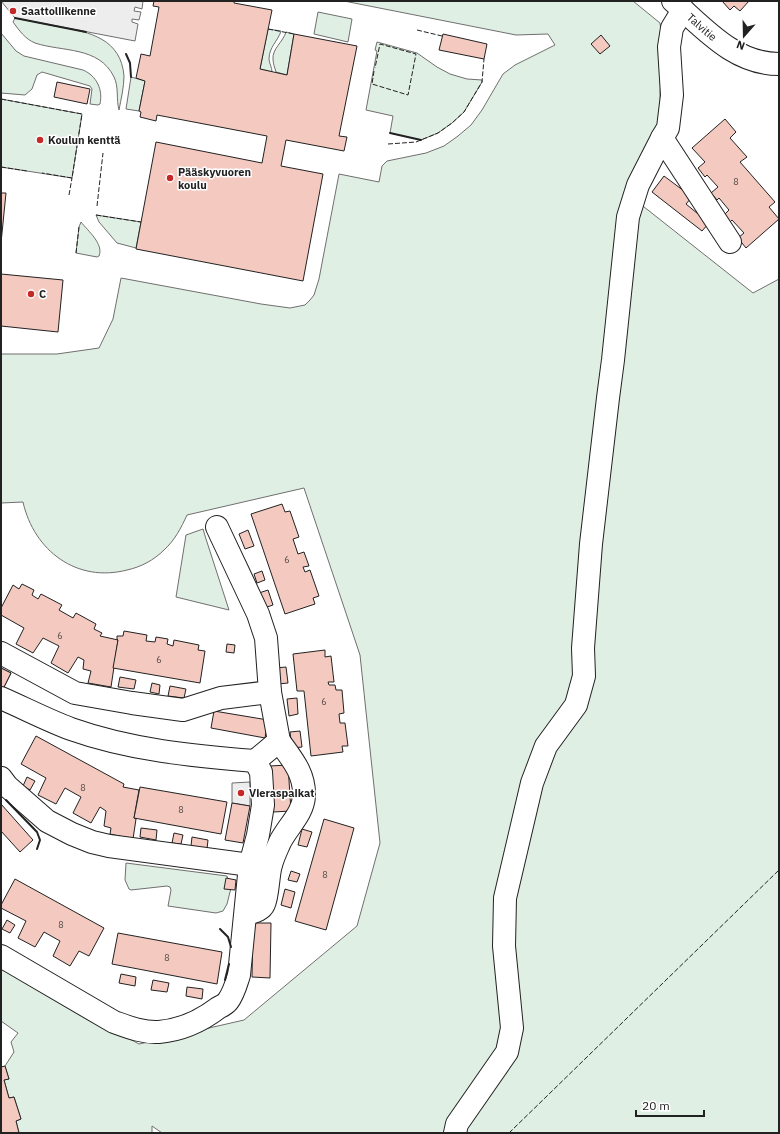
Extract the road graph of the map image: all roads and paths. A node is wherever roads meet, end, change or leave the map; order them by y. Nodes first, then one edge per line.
1 (678, 5) edge
2 (779, 64) edge
3 (662, 138) junction
4 (730, 242) dead end
5 (217, 527) dead end
6 (1, 653) edge
7 (270, 692) junction
8 (1, 698) edge
9 (278, 741) junction
10 (255, 762) junction
11 (1, 778) edge
12 (250, 866) junction
13 (246, 914) junction
14 (1, 956) edge
15 (455, 1133) edge

1 - 2 street, Talvitie
1 - 3 street
3 - 4 street
3 - 15 street
5 - 7 street
6 - 7 street
7 - 9 street
8 - 10 street
9 - 10 street
9 - 13 street
10 - 12 street
11 - 12 street
12 - 13 street
13 - 14 street

